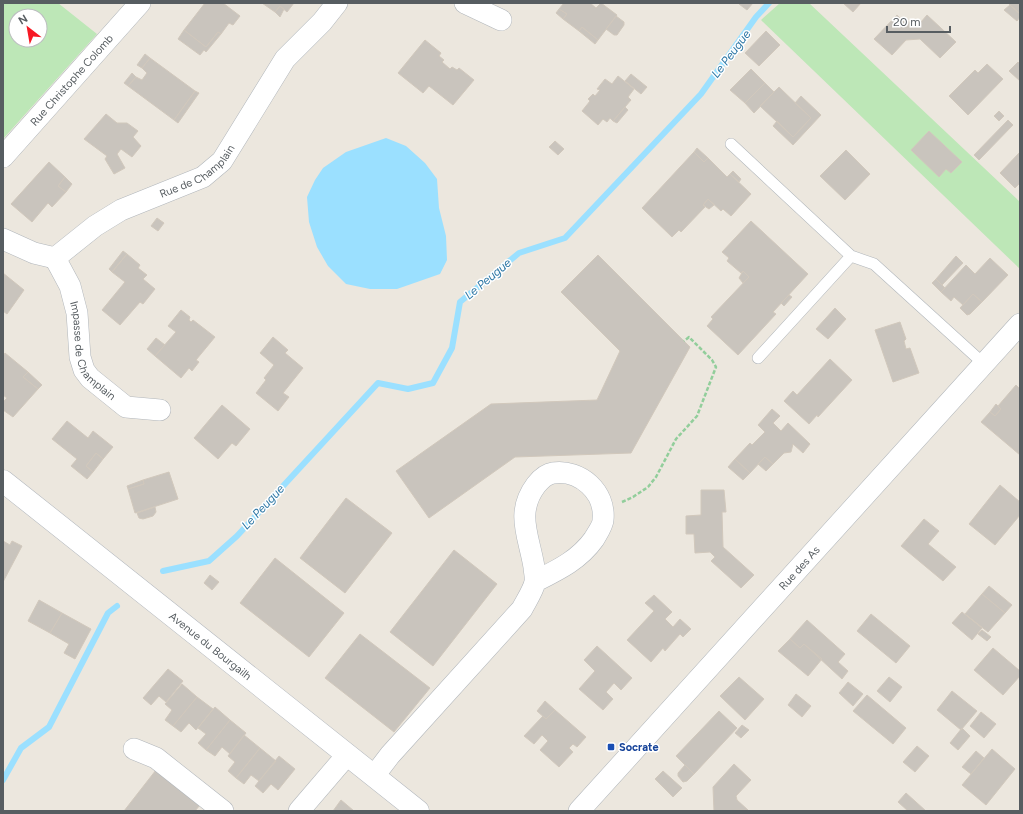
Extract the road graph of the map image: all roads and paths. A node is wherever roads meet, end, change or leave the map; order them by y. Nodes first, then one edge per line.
1 (140, 3) edge
2 (337, 3) edge
3 (465, 3) edge
4 (501, 20) dead end
5 (731, 144) dead end
6 (3, 157) edge
7 (3, 239) edge
8 (851, 256) junction
9 (54, 258) junction
10 (1020, 324) edge
11 (684, 341) dead end
12 (758, 358) dead end
13 (984, 364) junction
14 (160, 410) dead end
15 (3, 481) edge
16 (602, 508) junction
17 (536, 581) junction
18 (134, 749) dead end
19 (347, 755) junction
20 (374, 776) junction
21 (223, 811) edge
22 (299, 811) edge
23 (418, 811) edge
24 (579, 811) edge

1 - 6 street, Rue Christophe Colomb
2 - 9 street, Rue de Champlain
3 - 4 street
5 - 8 lane
7 - 9 street
8 - 12 lane
8 - 13 lane
9 - 14 street, Impasse de Champlain
10 - 13 street, Rue des As
11 - 16 path
13 - 24 street, Rue des As
15 - 19 main road, Avenue du Bourgailh
16 - 17 street
16 - 17 street
17 - 20 street
18 - 21 street
19 - 20 main road, Avenue du Bourgailh
19 - 22 street
20 - 23 main road, Avenue du Bourgailh

